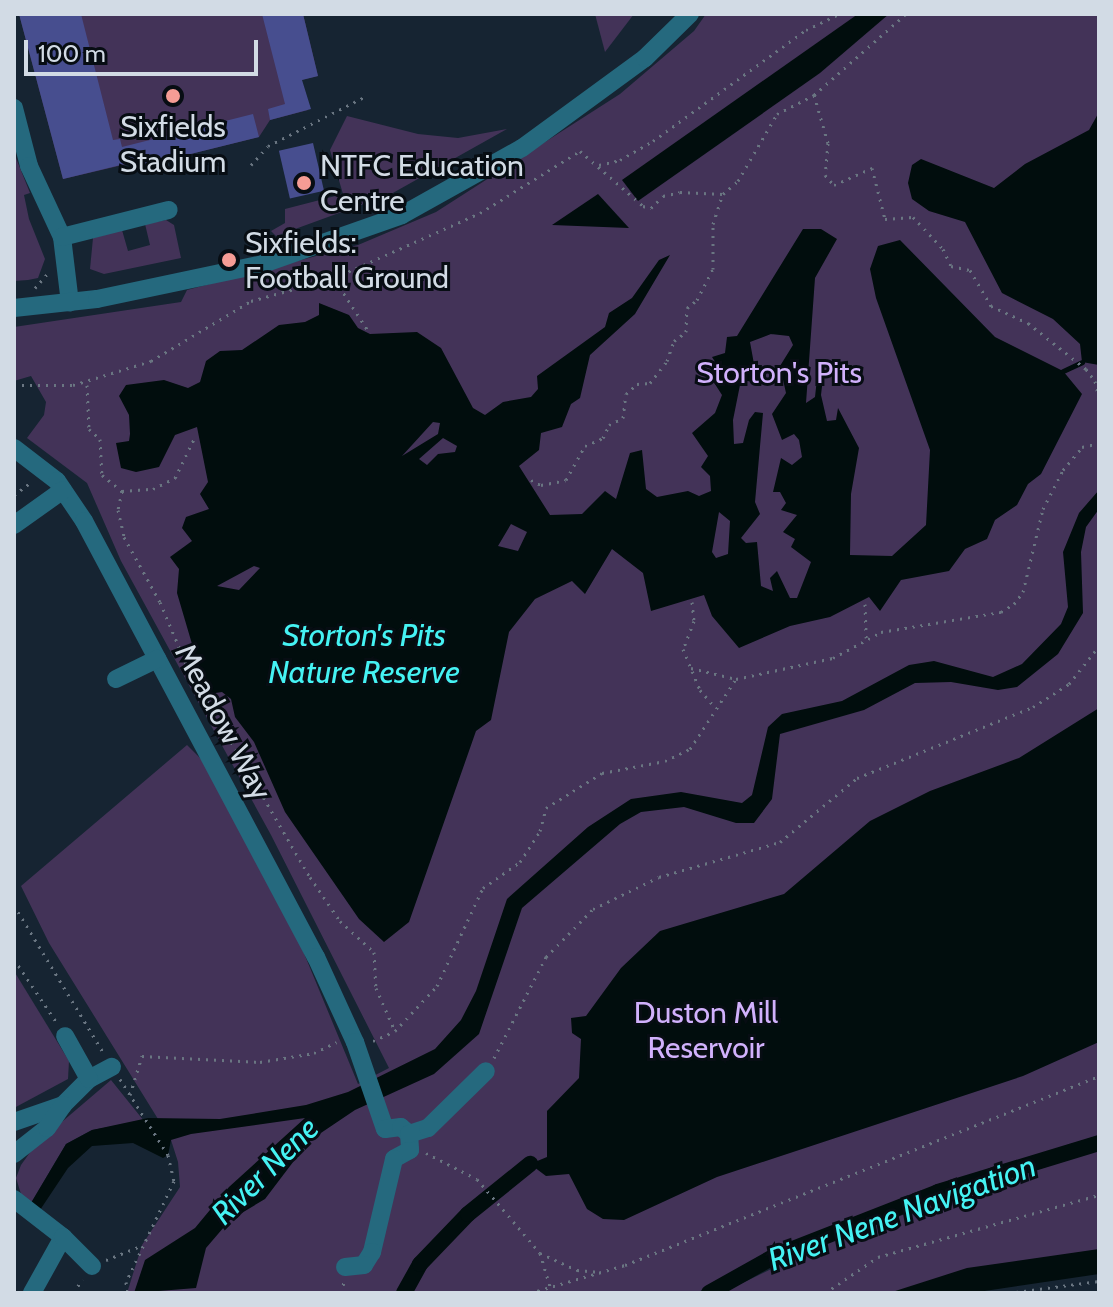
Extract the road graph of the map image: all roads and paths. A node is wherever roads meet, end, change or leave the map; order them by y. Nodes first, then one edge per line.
1 (690, 14) edge
2 (839, 14) edge
3 (906, 14) edge
4 (814, 95) junction
5 (364, 97) dead end
6 (14, 108) edge
7 (251, 165) dead end
8 (599, 165) junction
9 (723, 194) junction
10 (169, 210) dead end
11 (62, 237) junction
12 (51, 269) dead end
13 (334, 278) junction
14 (30, 290) dead end
15 (70, 303) junction
16 (14, 308) edge
17 (367, 329) dead end
18 (87, 383) junction
19 (14, 385) edge
20 (1099, 398) edge
21 (194, 439) dead end
22 (1099, 443) edge
23 (14, 448) edge
24 (37, 478) dead end
25 (531, 480) dead end
26 (63, 490) junction
27 (122, 491) junction
28 (14, 495) edge
29 (14, 525) edge
30 (692, 602) dead end
31 (865, 604) dead end
32 (866, 638) junction
33 (1099, 646) edge
34 (157, 659) junction
35 (691, 668) junction
36 (116, 679) dead end
37 (736, 679) junction
38 (714, 706) junction
39 (14, 905) edge
40 (14, 959) edge
41 (395, 1031) junction
42 (65, 1036) joint
43 (355, 1042) junction
44 (112, 1067) junction
45 (486, 1071) joint
46 (1099, 1076) edge
47 (89, 1079) junction
48 (130, 1095) junction
49 (63, 1105) junction
50 (14, 1122) edge
51 (410, 1140) junction
52 (14, 1154) edge
53 (1099, 1195) edge
54 (15, 1200) edge
55 (63, 1237) junction
56 (540, 1253) junction
57 (92, 1266) dead end
58 (345, 1267) dead end
59 (603, 1272) junction
60 (1099, 1281) edge
61 (552, 1290) edge
62 (33, 1293) edge
63 (127, 1293) edge
64 (530, 1293) edge
65 (825, 1293) edge
66 (1008, 1293) edge

1 - 15 street
2 - 8 path
3 - 4 path
4 - 9 path
4 - 20 path
5 - 7 path
6 - 11 street
8 - 9 path
8 - 13 path
9 - 25 path
10 - 11 street
11 - 15 street
12 - 14 path
13 - 17 path
13 - 18 path
15 - 16 street
18 - 19 path
18 - 27 path
21 - 27 path
22 - 32 path
23 - 26 street, Meadow Way
24 - 28 path
26 - 29 street
26 - 34 street, Meadow Way
27 - 41 path
30 - 35 path
31 - 32 path
32 - 37 path
33 - 45 path
34 - 36 street
34 - 43 street, Meadow Way
35 - 37 path
35 - 38 path
37 - 38 path
38 - 41 path
39 - 44 path
40 - 42 path
41 - 43 path
42 - 47 street
43 - 48 path
43 - 51 street, Meadow Way
44 - 47 street
44 - 48 path
45 - 51 street
46 - 59 path
47 - 49 street
48 - 63 path
49 - 50 street
49 - 52 street
51 - 56 path
51 - 58 street
53 - 65 path
54 - 55 street
55 - 57 street
55 - 62 street
56 - 59 path
56 - 61 path
59 - 61 path
60 - 66 path
61 - 64 path

